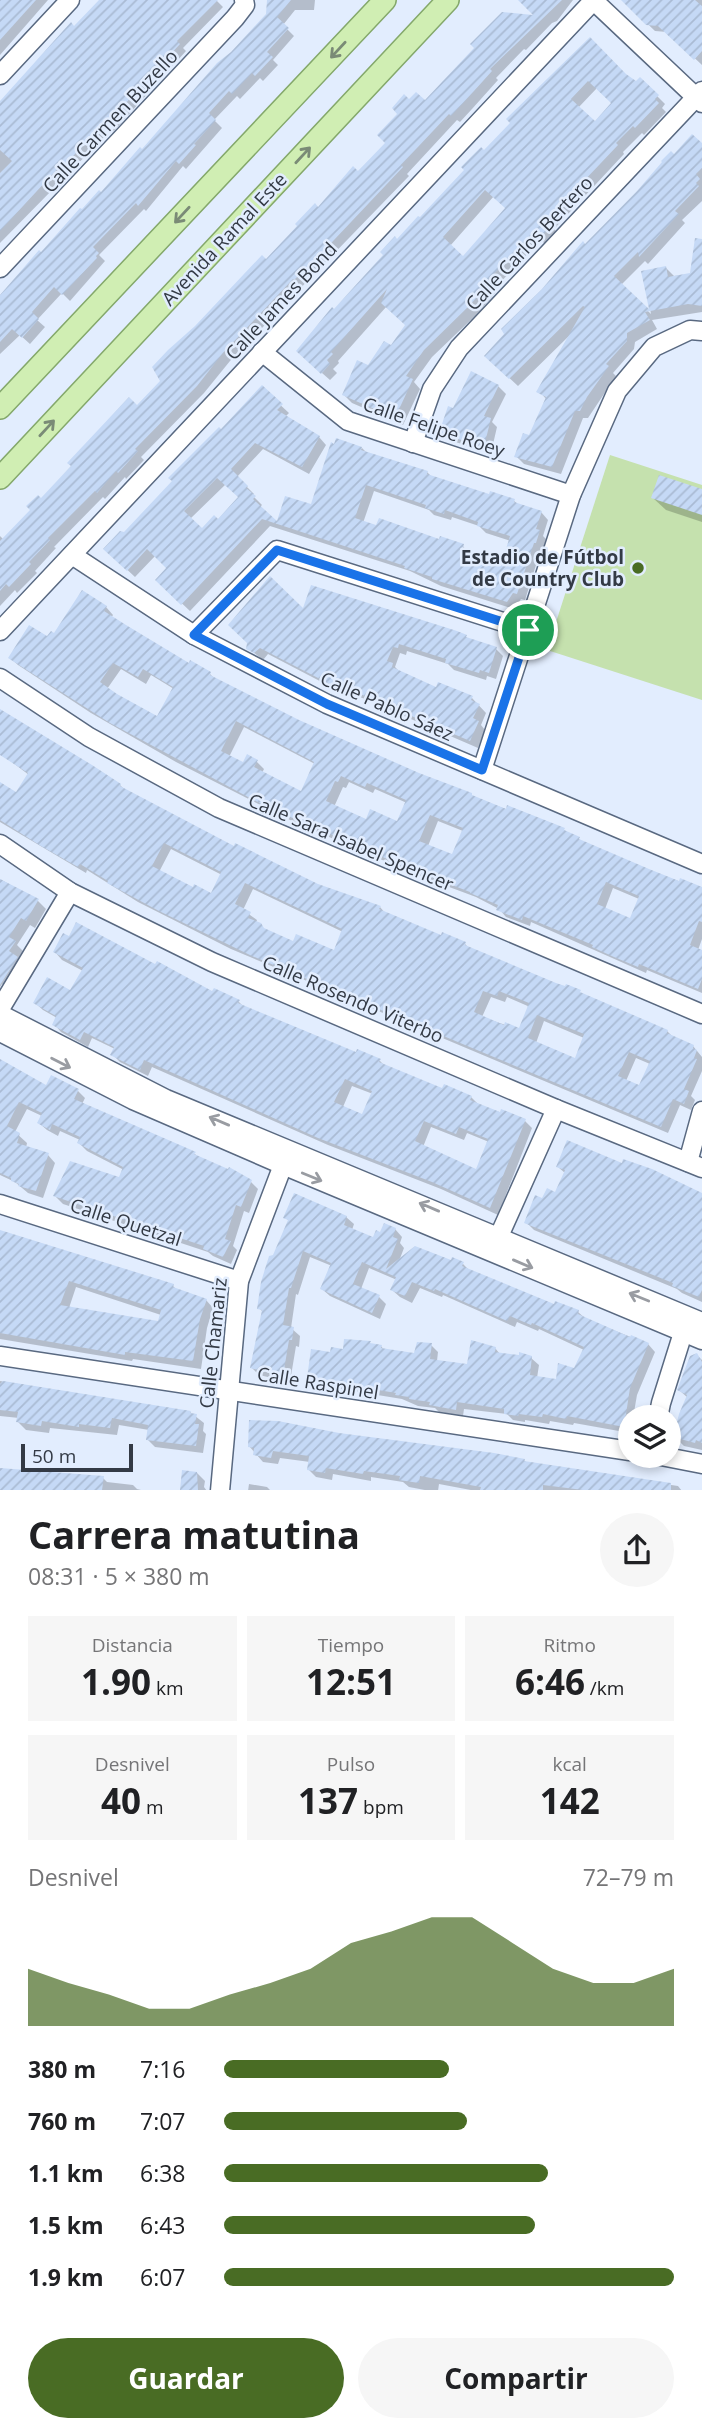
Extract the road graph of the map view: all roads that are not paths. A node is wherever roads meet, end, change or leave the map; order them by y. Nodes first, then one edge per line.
1 (70, 0) edge
2 (244, 0) edge
3 (385, 0) edge
4 (448, 0) edge
5 (593, 0) edge
6 (0, 75) edge
7 (700, 97) edge
8 (0, 268) edge
9 (702, 331) edge
10 (262, 352) junction
11 (0, 408) edge
12 (413, 443) junction
13 (0, 478) edge
14 (571, 495) junction
15 (72, 555) junction
16 (528, 630) junction
17 (0, 631) edge
18 (194, 635) junction
19 (0, 678) edge
20 (482, 770) junction
21 (0, 844) edge
22 (702, 864) edge
23 (70, 892) junction
24 (0, 1012) edge
25 (702, 1014) edge
26 (0, 1031) edge
27 (556, 1109) junction
28 (702, 1111) edge
29 (283, 1165) junction
30 (695, 1165) edge
31 (0, 1204) edge
32 (495, 1244) junction
33 (239, 1281) junction
34 (691, 1323) edge
35 (702, 1340) edge
36 (0, 1356) edge
37 (229, 1391) junction
38 (660, 1405) edge
39 (618, 1449) edge
40 (681, 1460) edge
41 (702, 1464) edge
42 (220, 1490) edge

1 - 6 street
2 - 8 street, Calle Carmen Buzello
3 -> 11 main road
13 -> 4 main road, Avenida Ramal Este
5 - 7 street
5 - 10 street, Calle James Bond
7 - 12 street, Calle Carlos Bertero
9 - 14 street
10 - 12 street, Calle Felipe Roey
10 - 15 street, Calle James Bond
12 - 14 street, Calle Felipe Roey
14 - 16 street
15 - 17 street, Calle James Bond
15 - 18 street, Calle Pablo Sáez
16 - 18 street
16 - 20 street
18 - 20 street, Calle Pablo Sáez
19 - 25 street, Calle Sara Isabel Spencer
20 - 22 street, Calle Pablo Sáez
21 - 23 street, Calle Rosendo Viterbo
23 - 24 street
23 - 27 street, Calle Rosendo Viterbo
32 -> 24 street
26 -> 29 street
27 - 30 street, Calle Rosendo Viterbo
27 - 32 street
28 - 30 street
29 -> 32 street
29 - 33 street, Calle Chamariz
31 - 33 street, Calle Quetzal
32 - 34 street
33 - 37 street, Calle Chamariz
34 - 35 street
34 - 38 street
36 - 37 street, Calle Raspinel
37 - 39 street, Calle Raspinel
37 - 42 street, Calle Chamariz
40 - 41 street

